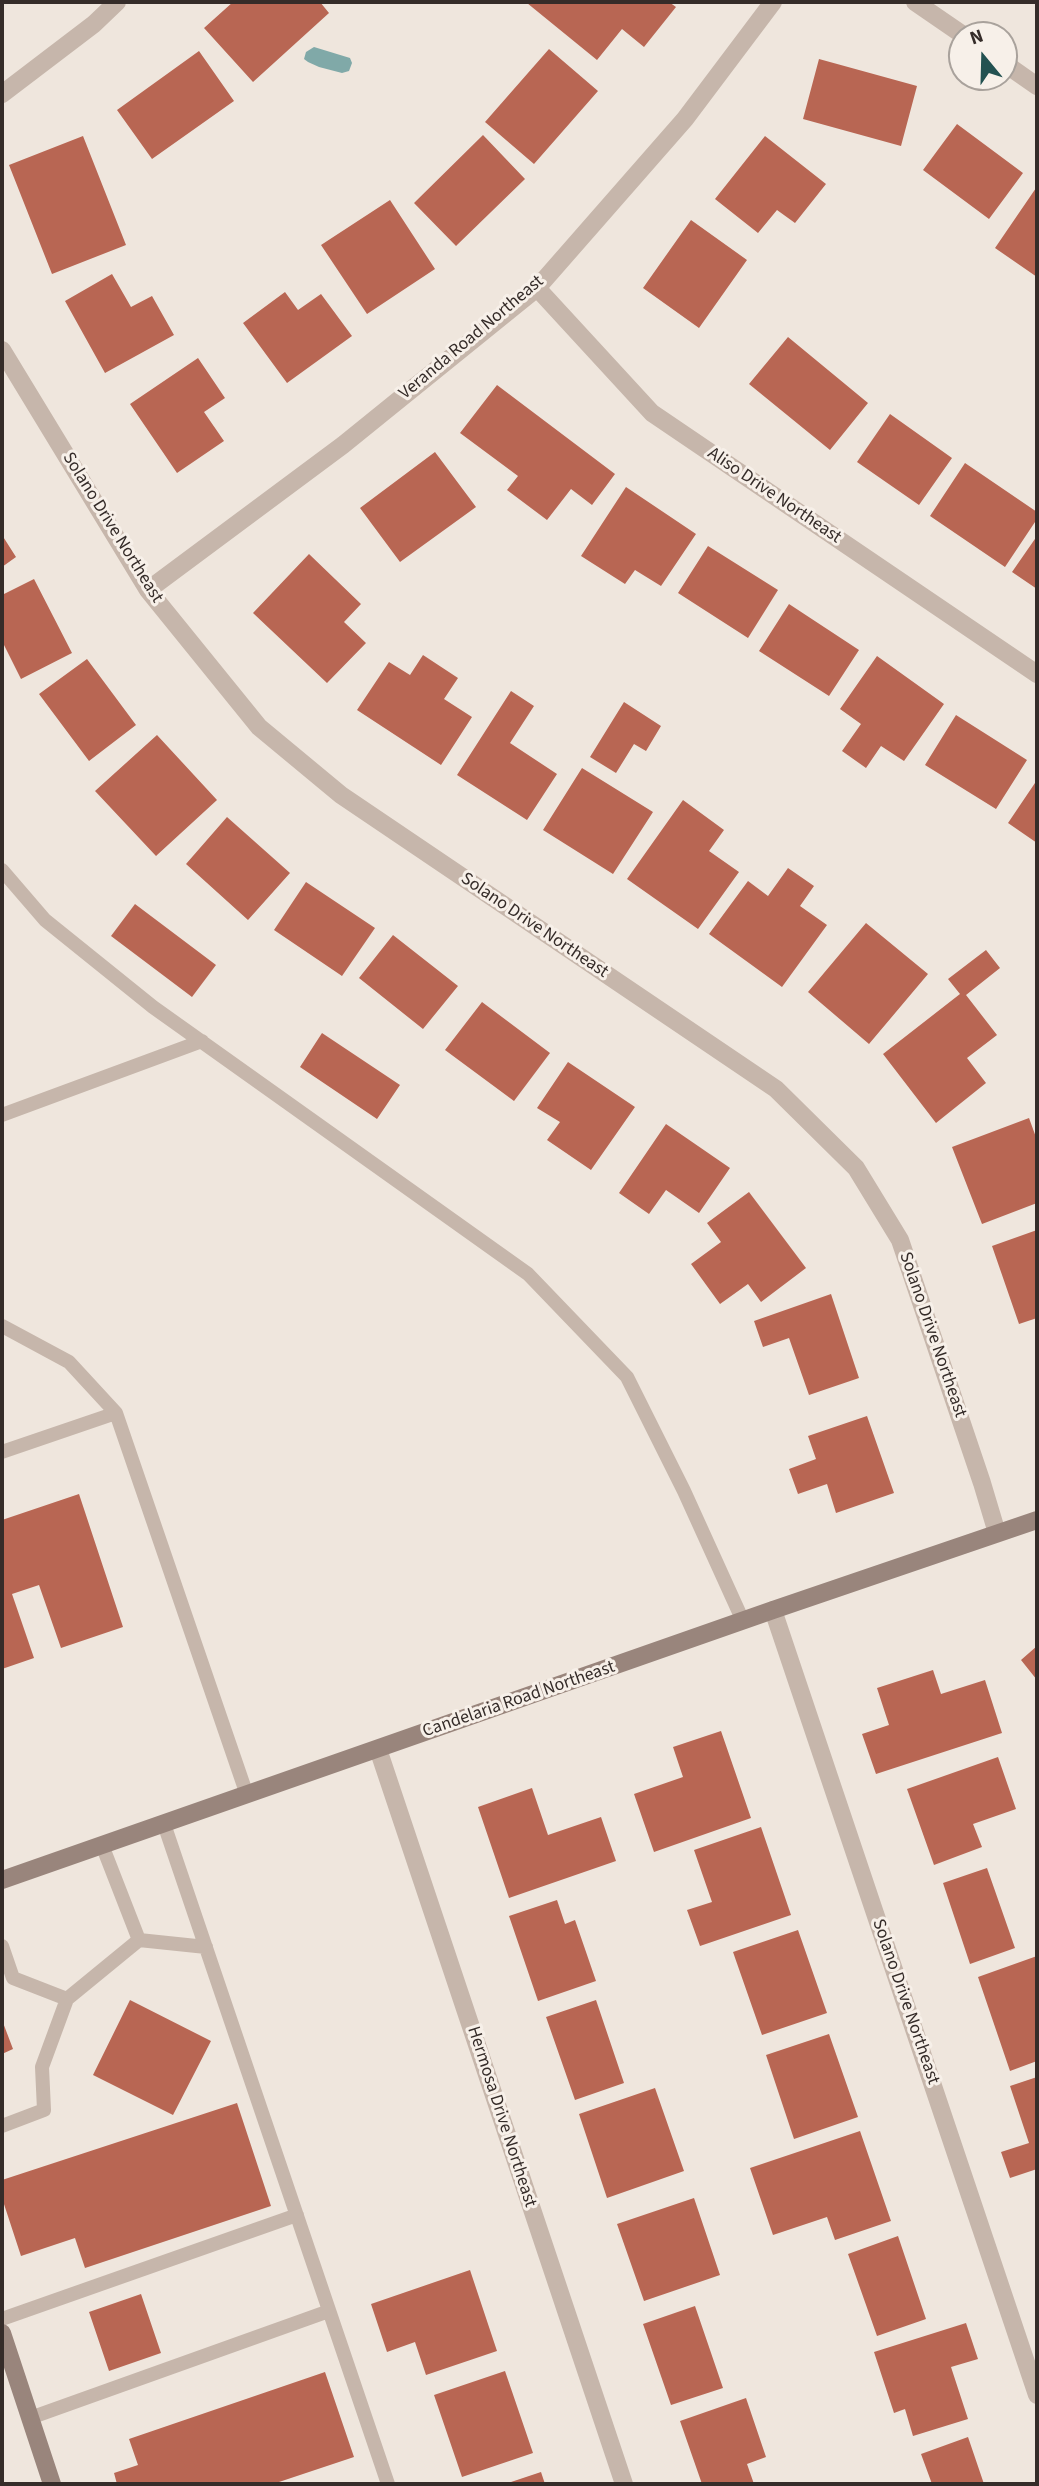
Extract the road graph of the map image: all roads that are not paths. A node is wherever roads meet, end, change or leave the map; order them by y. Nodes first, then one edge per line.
1 (117, 2) edge
2 (774, 2) edge
3 (915, 2) edge
4 (948, 24) edge
5 (1018, 73) edge
6 (1037, 86) edge
7 (2, 94) edge
8 (537, 288) junction
9 (2, 350) edge
10 (148, 590) junction
11 (1037, 674) edge
12 (2, 870) edge
13 (202, 1041) junction
14 (2, 1115) edge
15 (2, 1326) edge
16 (116, 1412) junction
17 (2, 1452) edge
18 (1037, 1520) edge
19 (997, 1533) junction
20 (772, 1611) junction
21 (743, 1621) junction
22 (377, 1749) junction
23 (247, 1795) junction
24 (164, 1824) junction
25 (102, 1845) junction
26 (2, 1880) edge
27 (139, 1940) junction
28 (2, 1946) edge
29 (206, 1947) junction
30 (67, 1999) junction
31 (2, 2126) edge
32 (297, 2215) junction
33 (330, 2311) junction
34 (2, 2319) edge
35 (2, 2333) edge
36 (1037, 2395) edge
37 (30, 2418) junction
38 (52, 2484) edge
39 (388, 2484) edge
40 (624, 2484) edge

1 - 7 street
2 - 8 street, Veranda Road Northeast
3 - 4 street
5 - 6 street
8 - 10 street, Veranda Road Northeast
8 - 11 street, Aliso Drive Northeast
9 - 10 street, Solano Drive Northeast
10 - 19 street, Solano Drive Northeast
12 - 13 lane
13 - 14 lane
13 - 21 lane
15 - 16 lane
16 - 17 lane
16 - 23 lane
18 - 19 main road, Candelaria Road Northeast
19 - 20 main road, Candelaria Road Northeast
20 - 21 main road, Candelaria Road Northeast
20 - 36 street, Solano Drive Northeast
21 - 22 main road, Candelaria Road Northeast
22 - 23 main road, Candelaria Road Northeast
22 - 40 street, Hermosa Drive Northeast
23 - 24 main road, Candelaria Road Northeast
24 - 25 main road, Candelaria Road Northeast
24 - 29 lane
25 - 26 main road, Candelaria Road Northeast
25 - 27 lane
27 - 29 lane
27 - 30 lane
28 - 30 lane
29 - 32 lane
30 - 31 lane
32 - 33 lane
32 - 34 lane
33 - 37 lane
33 - 39 lane
35 - 37 main road
37 - 38 main road

